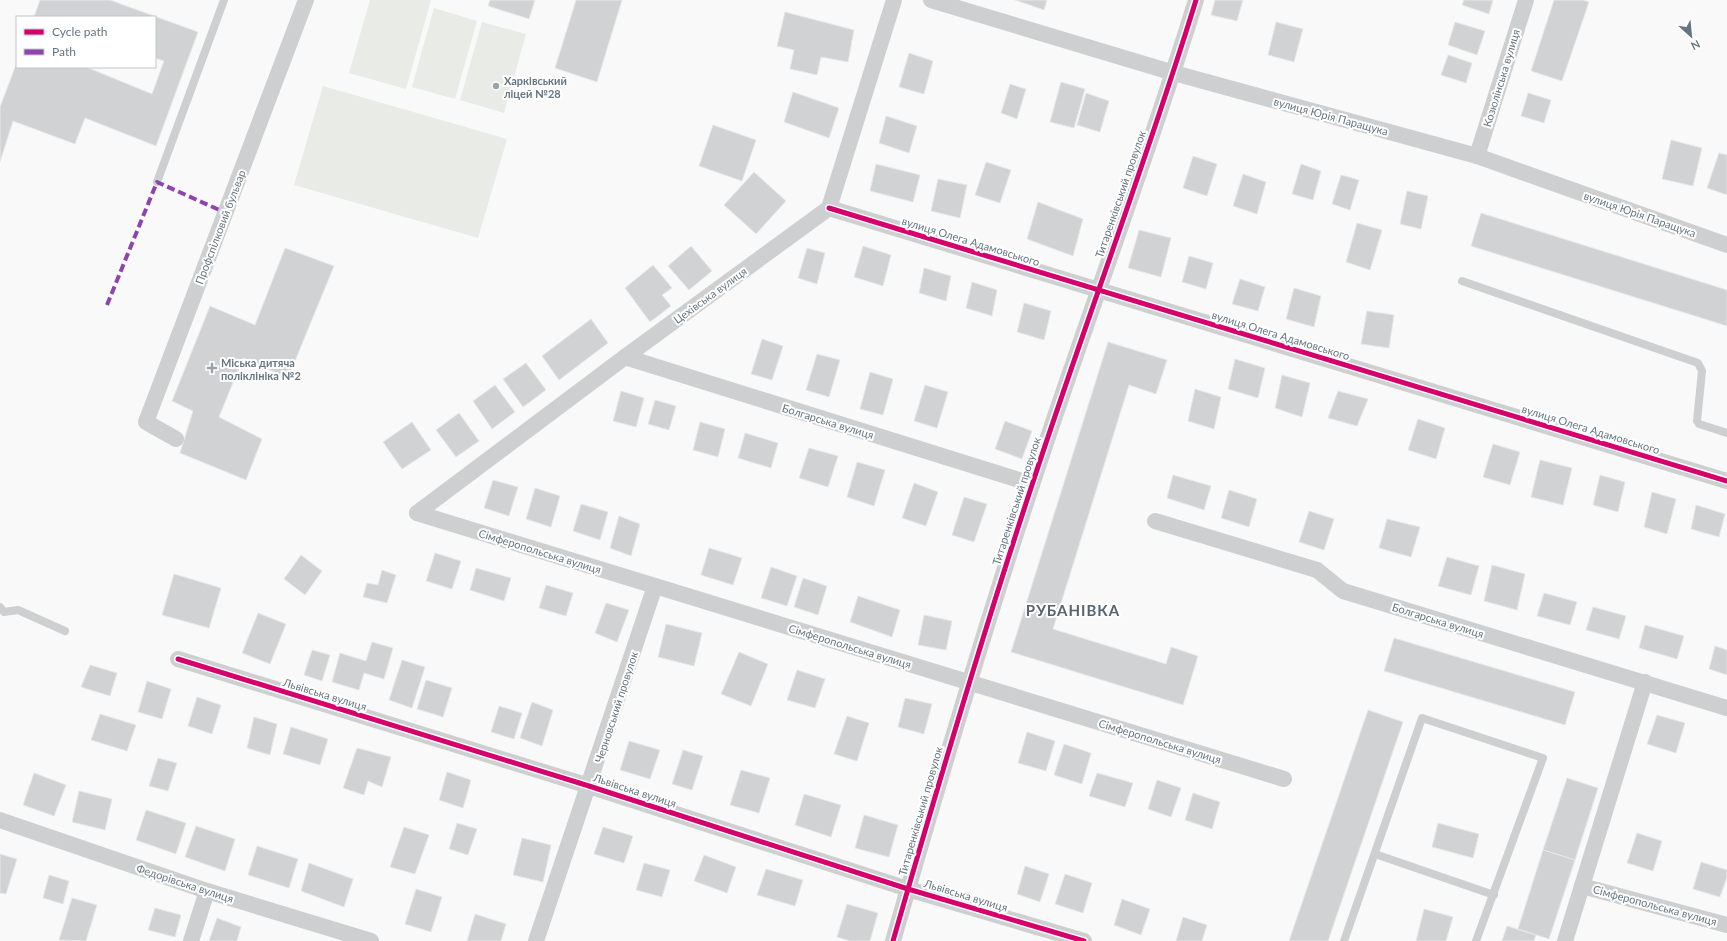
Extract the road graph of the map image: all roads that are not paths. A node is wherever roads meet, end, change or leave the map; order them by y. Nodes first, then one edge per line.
1 (224, 0) edge
2 (306, 0) edge
3 (894, 0) edge
4 (931, 0) edge
5 (1196, 0) edge
6 (1526, 0) edge
7 (1174, 73) junction
8 (1477, 156) junction
9 (157, 182) dead end
10 (829, 208) junction
11 (1727, 245) edge
12 (1462, 281) dead end
13 (1097, 290) junction
14 (624, 357) junction
15 (1727, 433) edge
16 (176, 439) dead end
17 (1727, 481) edge
18 (1032, 484) junction
19 (416, 513) joint
20 (1155, 521) dead end
21 (655, 586) junction
22 (0, 607) edge
23 (65, 631) dead end
24 (178, 659) dead end
25 (968, 682) junction
26 (1645, 682) junction
27 (1727, 708) edge
28 (1284, 779) dead end
29 (589, 786) junction
30 (0, 820) edge
31 (1375, 854) junction
32 (1582, 886) junction
33 (908, 888) junction
34 (207, 891) junction
35 (1494, 895) junction
36 (1727, 925) edge
37 (191, 941) edge
38 (371, 941) edge
39 (536, 941) edge
40 (893, 941) edge
41 (1084, 941) edge
42 (1344, 941) edge
43 (1476, 941) edge
44 (1565, 941) edge

1 - 9 lane
2 - 16 street, Профспілковий бульвар
3 - 10 street
4 - 7 street, вулиця Юрія Паращука
5 - 7 street, Титаренківський провулок
6 - 8 street, Козюлінська вулиця
7 - 8 street, вулиця Юрія Паращука
7 - 13 street, Титаренківський провулок
8 - 11 street, вулиця Юрія Паращука
10 - 13 street, вулиця Олега Адамовського
10 - 14 street, Цехівська вулиця
12 - 15 lane
13 - 17 street, вулиця Олега Адамовського
13 - 18 street, Титаренківський провулок
14 - 18 street, Болгарська вулиця
14 - 19 street, Цехівська вулиця
18 - 25 street, Титаренківський провулок
19 - 21 street, Сімферопольська вулиця
20 - 26 street, Болгарська вулиця
21 - 25 street, Сімферопольська вулиця
21 - 29 street, Черновський провулок
22 - 23 lane
24 - 29 street, Львівська вулиця
25 - 28 street, Сімферопольська вулиця
25 - 33 street, Титаренківський провулок
26 - 27 street, Болгарська вулиця
26 - 32 street
29 - 33 street, Львівська вулиця
29 - 39 street, Черновський провулок
30 - 34 street, Федорівська вулиця
31 - 35 lane
31 - 35 lane
31 - 42 lane
32 - 36 street, Сімферопольська вулиця
32 - 44 street
33 - 40 street, Титаренківський провулок
33 - 41 street, Львівська вулиця
34 - 37 street
34 - 38 street, Федорівська вулиця
35 - 43 lane

